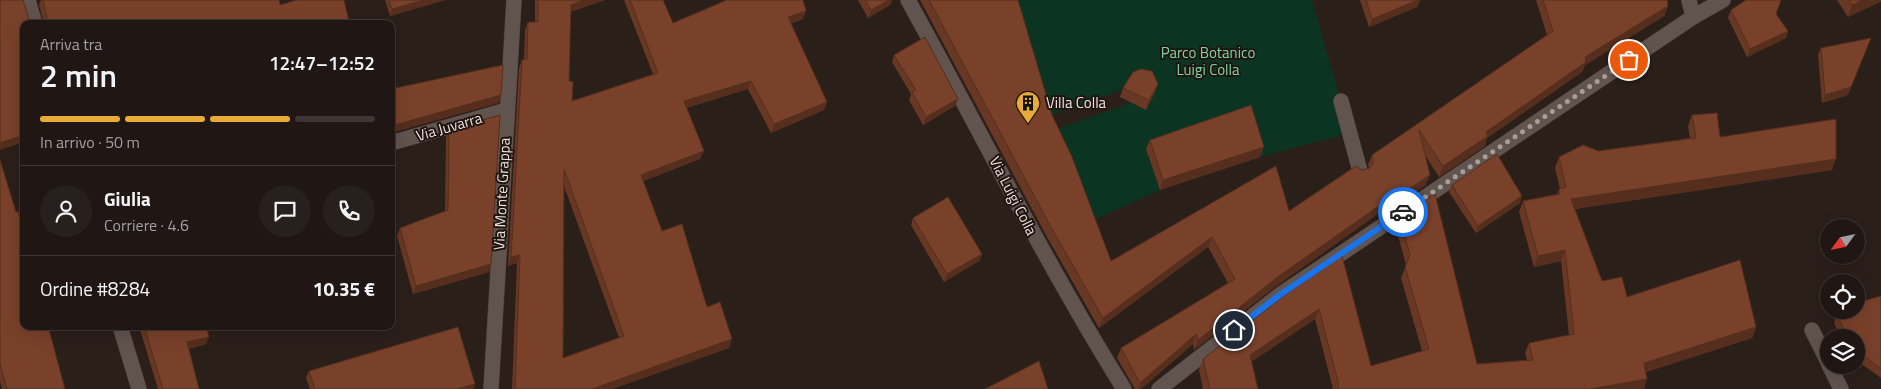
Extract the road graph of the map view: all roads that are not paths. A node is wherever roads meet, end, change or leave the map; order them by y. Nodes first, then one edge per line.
1 (28, 0) edge
2 (514, 0) edge
3 (908, 0) edge
4 (1689, 0) edge
5 (1723, 0) edge
6 (1693, 17) junction
7 (34, 20) edge
8 (1341, 101) dead end
9 (507, 110) junction
10 (395, 142) edge
11 (1360, 171) edge
12 (121, 330) edge
13 (1812, 330) dead end
14 (1820, 346) edge
15 (1834, 374) edge
16 (1174, 383) edge
17 (139, 389) edge
18 (491, 389) edge
19 (1124, 389) edge
20 (1158, 389) edge
21 (1841, 389) edge

1 - 7 street
2 - 9 street, Via Monte Grappa
3 - 19 street, Via Luigi Colla
4 - 6 street
5 - 6 street
6 - 16 street
8 - 11 street
9 - 10 street, Via Juvarra
9 - 18 street, Via Monte Grappa
12 - 17 street
13 - 14 street
15 - 21 street
16 - 20 street

